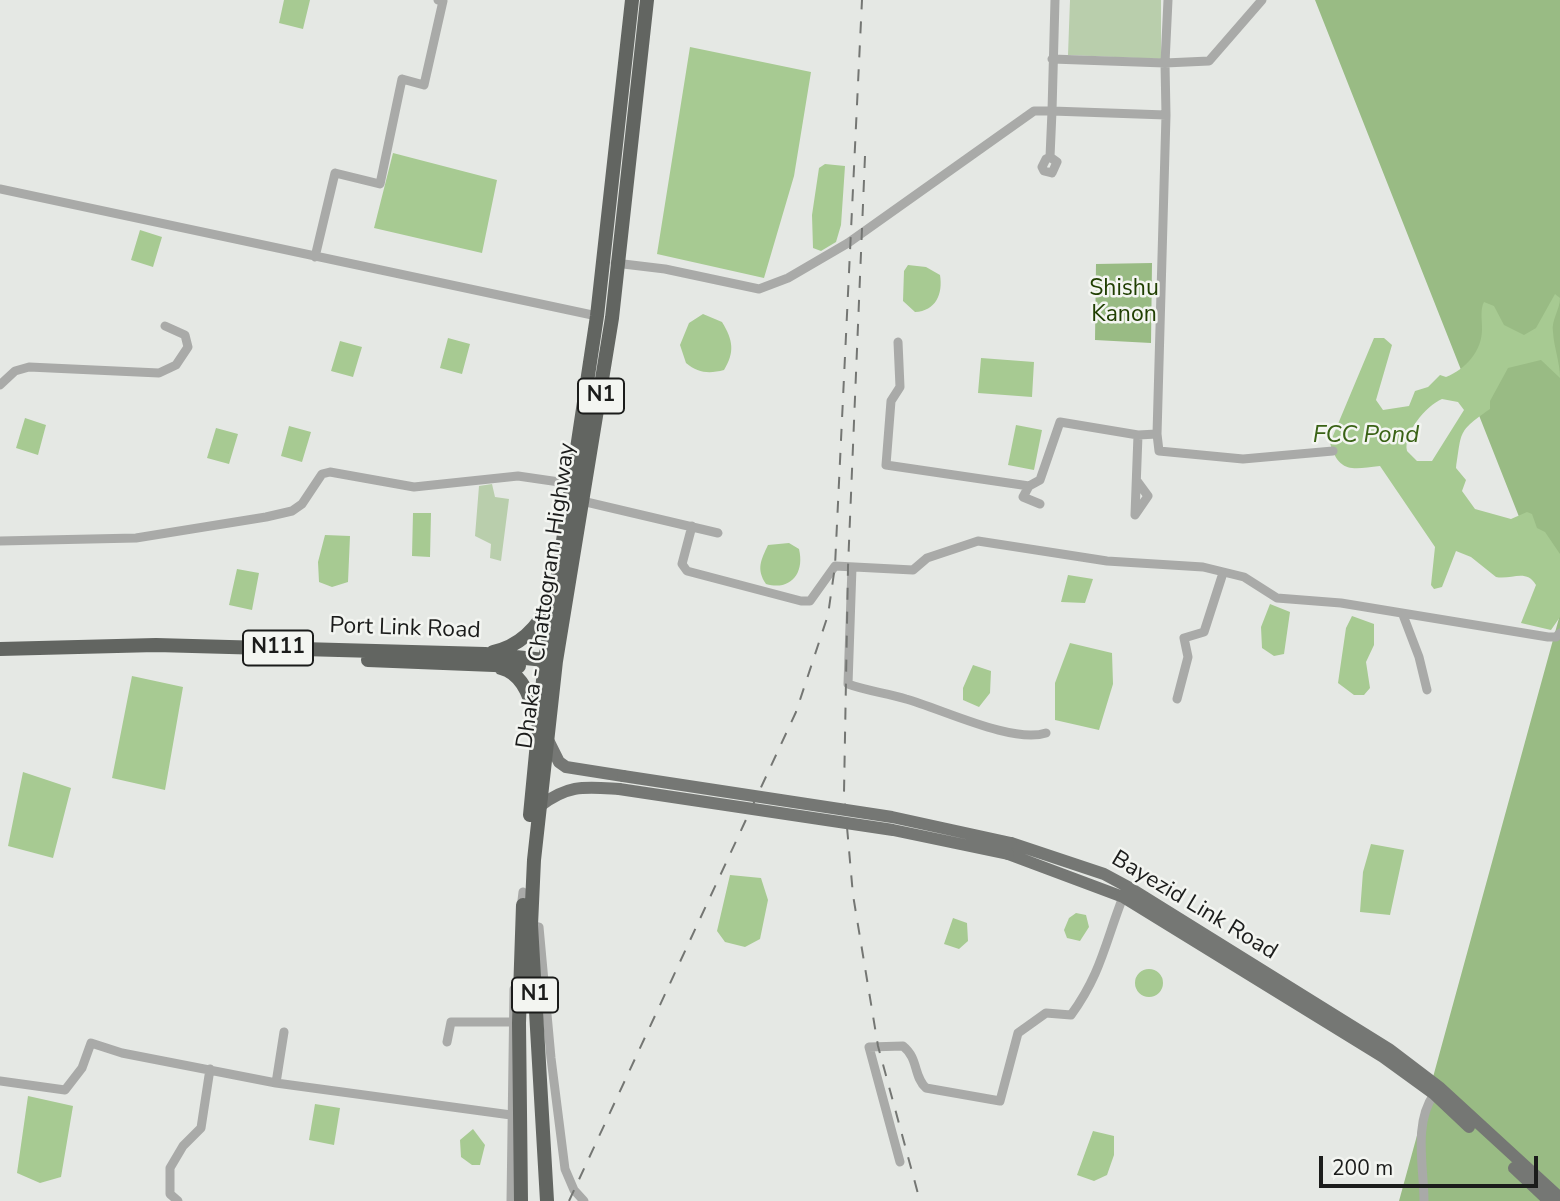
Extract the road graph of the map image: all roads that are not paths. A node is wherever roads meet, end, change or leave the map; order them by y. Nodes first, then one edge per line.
1 (438, 0) edge
2 (632, 0) edge
3 (647, 0) edge
4 (1055, 0) edge
5 (1168, 0) edge
6 (1262, 0) edge
7 (1052, 59) junction
8 (1165, 63) junction
9 (1052, 111) junction
10 (1166, 115) junction
11 (1050, 158) dead end
12 (0, 189) edge
13 (315, 257) junction
14 (610, 263) junction
15 (597, 316) junction
16 (165, 326) dead end
17 (898, 342) dead end
18 (0, 385) edge
19 (1139, 435) junction
20 (1157, 435) junction
21 (1333, 451) dead end
22 (1137, 481) dead end
23 (573, 484) junction
24 (1028, 485) junction
25 (582, 502) junction
26 (1040, 505) dead end
27 (692, 526) junction
28 (718, 533) dead end
29 (0, 541) edge
30 (852, 567) junction
31 (1223, 573) junction
32 (558, 585) junction
33 (1403, 615) junction
34 (1560, 633) edge
35 (0, 649) edge
36 (0, 656) edge
37 (485, 659) junction
38 (550, 664) junction
39 (1427, 690) dead end
40 (1177, 699) dead end
41 (1046, 733) dead end
42 (543, 736) junction
43 (540, 806) junction
44 (1009, 848) junction
45 (523, 892) junction
46 (1124, 897) junction
47 (526, 925) junction
48 (511, 1022) junction
49 (284, 1032) dead end
50 (447, 1042) dead end
51 (210, 1069) junction
52 (0, 1081) edge
53 (276, 1083) junction
54 (1434, 1094) junction
55 (511, 1115) junction
56 (901, 1162) dead end
57 (1560, 1198) edge
58 (178, 1201) edge
59 (511, 1201) edge
60 (521, 1201) edge
61 (548, 1201) edge
62 (584, 1201) edge
63 (1424, 1201) edge
64 (1549, 1201) edge

1 - 13 street
2 - 14 highway, Dhaka - Chattogram Highway / N1
3 - 14 highway, Dhaka - Chattogram Highway / N1
4 - 7 street
5 - 8 street
6 - 8 street
7 - 8 street
7 - 9 street
8 - 10 street
9 - 10 street
9 - 11 street
9 - 14 street
10 - 20 street
12 - 13 street
13 - 15 street
14 - 15 highway, Dhaka - Chattogram Highway / N1
14 - 25 highway, Dhaka - Chattogram Highway / N1
15 - 23 highway, Dhaka - Chattogram Highway / N1
16 - 18 street
17 - 24 street
19 - 20 street
19 - 22 street
19 - 24 street
20 - 21 street
23 - 29 street
23 - 32 highway, Dhaka - Chattogram Highway / N1
24 - 26 street
25 - 27 street
25 - 38 highway, Dhaka - Chattogram Highway / N1
27 - 28 street
27 - 30 street
30 - 31 street
30 - 41 street
31 - 33 street
31 - 40 street
32 - 37 highway
32 - 38 highway, Dhaka - Chattogram Highway / N1
33 - 34 street
33 - 39 street
35 - 37 highway, Port Link Road / N111
36 - 37 highway, Port Link Road / N111
37 - 38 highway, Port Link Road / N111
37 - 42 highway
38 - 42 highway, Dhaka - Chattogram Highway / N1
42 - 43 highway, Dhaka - Chattogram Highway / N1
42 - 44 main road, Bayezid Link Road, bridge
42 - 45 highway, Dhaka - Chattogram Highway / N1
43 - 44 main road, Bayezid Link Road, bridge
43 - 47 highway, Dhaka - Chattogram Highway / N1
44 - 46 main road, Bayezid Link Road
44 - 57 main road, Bayezid Link Road
45 - 47 highway, Dhaka - Chattogram Highway / N1
45 - 48 street
46 - 54 main road, Bayezid Link Road
46 - 56 street
47 - 60 highway, Dhaka - Chattogram Highway / N1
47 - 61 highway, Dhaka - Chattogram Highway / N1
47 - 62 street
48 - 50 street
48 - 55 street
49 - 53 street
51 - 52 street
51 - 53 street
51 - 58 street
53 - 55 street
54 - 63 street
54 - 64 main road, Bayezid Link Road
55 - 59 street

